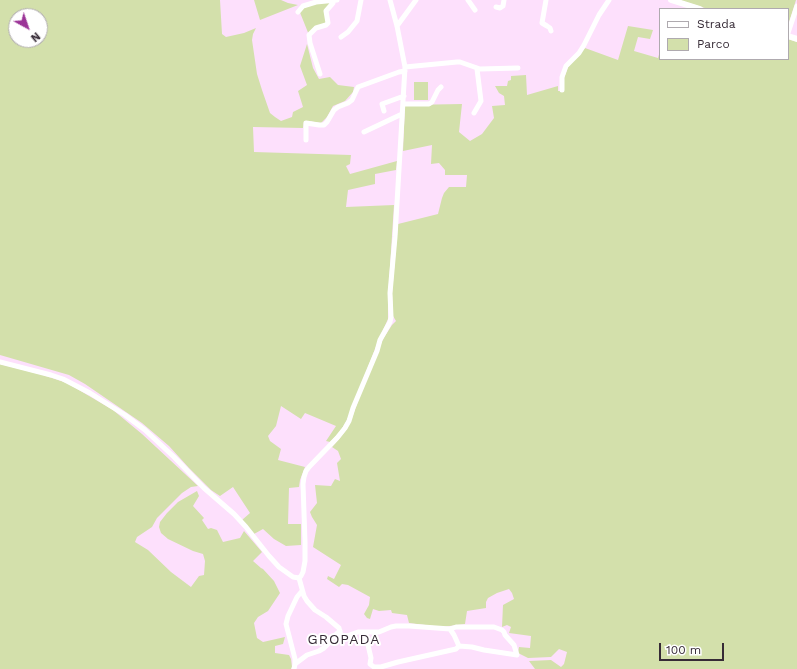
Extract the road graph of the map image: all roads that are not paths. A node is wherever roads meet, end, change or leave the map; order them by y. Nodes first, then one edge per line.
1 (332, 0) edge
2 (361, 0) edge
3 (390, 0) edge
4 (416, 0) edge
5 (468, 0) edge
6 (504, 0) edge
7 (546, 0) edge
8 (609, 0) edge
9 (671, 0) edge
10 (797, 6) edge
11 (496, 7) dead end
12 (697, 8) edge
13 (475, 10) dead end
14 (298, 12) dead end
15 (397, 26) junction
16 (789, 29) edge
17 (551, 31) dead end
18 (341, 36) dead end
19 (518, 68) dead end
20 (405, 69) junction
21 (476, 69) junction
22 (320, 74) dead end
23 (441, 87) dead end
24 (562, 90) dead end
25 (404, 96) junction
26 (403, 104) junction
27 (384, 110) dead end
28 (474, 113) dead end
29 (402, 114) junction
30 (364, 132) dead end
31 (306, 140) dead end
32 (0, 362) edge
33 (299, 578) junction
34 (302, 591) junction
35 (450, 630) junction
36 (340, 631) junction
37 (365, 632) junction
38 (459, 646) junction
39 (294, 667) edge

1 - 14 street
1 - 22 street
2 - 18 street
3 - 15 street
4 - 15 street
5 - 13 street
6 - 11 street
7 - 17 street
8 - 24 street
9 - 12 main road
10 - 16 street
15 - 20 street
19 - 21 street
20 - 21 street
20 - 25 street
20 - 31 street
21 - 28 street
23 - 26 street
25 - 26 street
25 - 27 street
26 - 29 street
29 - 30 street
29 - 33 street
32 - 33 street
33 - 34 street
34 - 36 street
34 - 39 street
35 - 37 street
35 - 38 street
35 - 38 street
36 - 37 street
36 - 39 street
37 - 38 street

